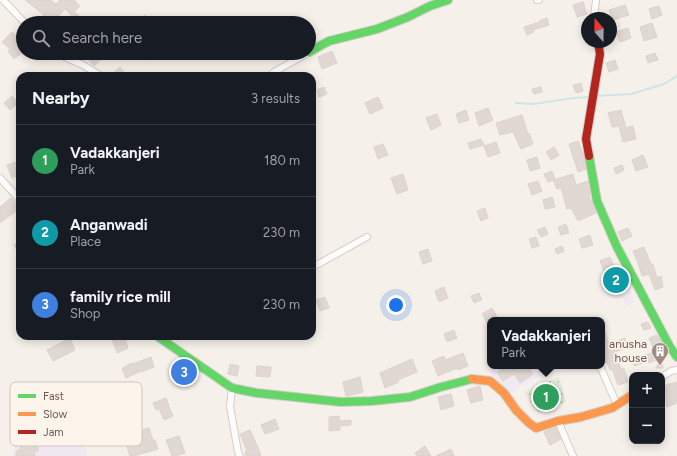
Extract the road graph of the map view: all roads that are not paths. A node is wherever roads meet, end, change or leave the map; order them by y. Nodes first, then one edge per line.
1 (3, 0) edge
2 (448, 0) edge
3 (596, 0) edge
4 (595, 12) edge
5 (18, 16) edge
6 (316, 48) edge
7 (599, 48) edge
8 (71, 60) edge
9 (295, 60) edge
10 (94, 72) edge
11 (274, 72) edge
12 (0, 178) edge
13 (16, 196) edge
14 (367, 237) dead end
15 (316, 265) edge
16 (163, 340) edge
17 (677, 357) edge
18 (601, 369) edge
19 (677, 370) edge
20 (665, 375) edge
21 (232, 388) junction
22 (629, 398) edge
23 (616, 405) junction
24 (558, 421) junction
25 (240, 456) edge
26 (573, 456) edge

1 - 5 street
2 - 6 street
3 - 4 street
7 - 17 street
8 - 10 street
9 - 11 street
12 - 13 street
14 - 15 street
16 - 21 street
18 - 23 street
19 - 20 street
21 - 24 street
21 - 25 street
22 - 23 street
23 - 24 street
24 - 26 street

